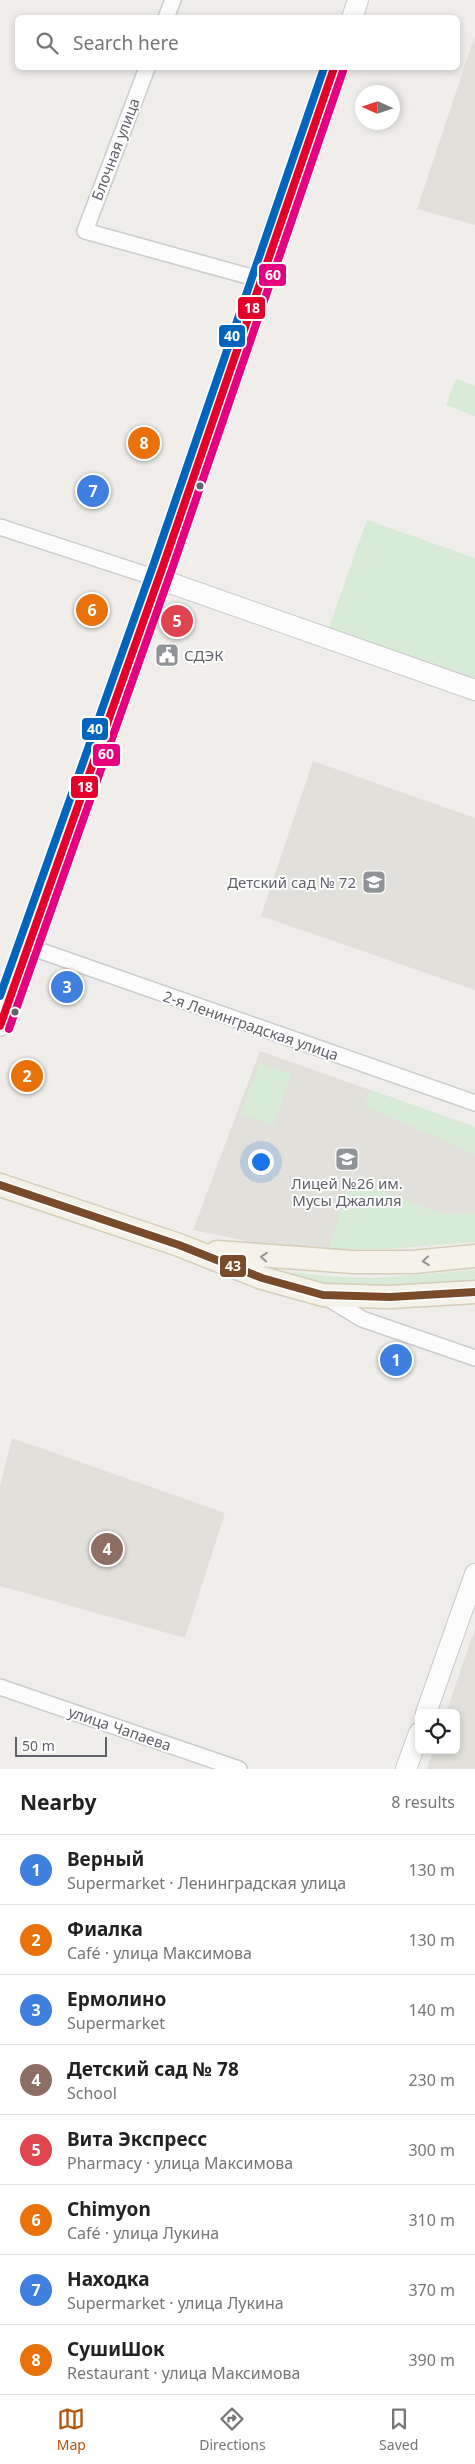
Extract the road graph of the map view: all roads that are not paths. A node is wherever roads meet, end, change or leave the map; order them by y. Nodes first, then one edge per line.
1 (173, 0) edge
2 (358, 0) edge
3 (167, 15) edge
4 (353, 15) edge
5 (146, 70) edge
6 (333, 70) edge
7 (262, 280) junction
8 (0, 527) edge
9 (159, 579) junction
10 (475, 690) edge
11 (27, 946) junction
12 (0, 1026) edge
13 (475, 1103) edge
14 (0, 1185) edge
15 (179, 1246) junction
16 (475, 1256) edge
17 (475, 1292) edge
18 (322, 1295) junction
19 (475, 1358) edge
20 (475, 1574) edge
21 (0, 1687) edge
22 (427, 1709) edge
23 (415, 1744) edge
24 (239, 1769) edge
25 (406, 1769) edge

1 - 3 street
2 - 4 main road
5 - 7 street, Блочная улица
6 - 7 main road
7 - 9 main road
8 - 9 street
9 - 10 main road
9 - 11 main road
11 - 12 main road
11 - 13 street, 2-я Ленинградская улица
14 - 15 main road
16 -> 15 main road
15 - 18 main road
17 - 18 main road
18 - 19 street
20 - 22 main road
21 - 24 street, улица Чапаева
23 - 25 main road

